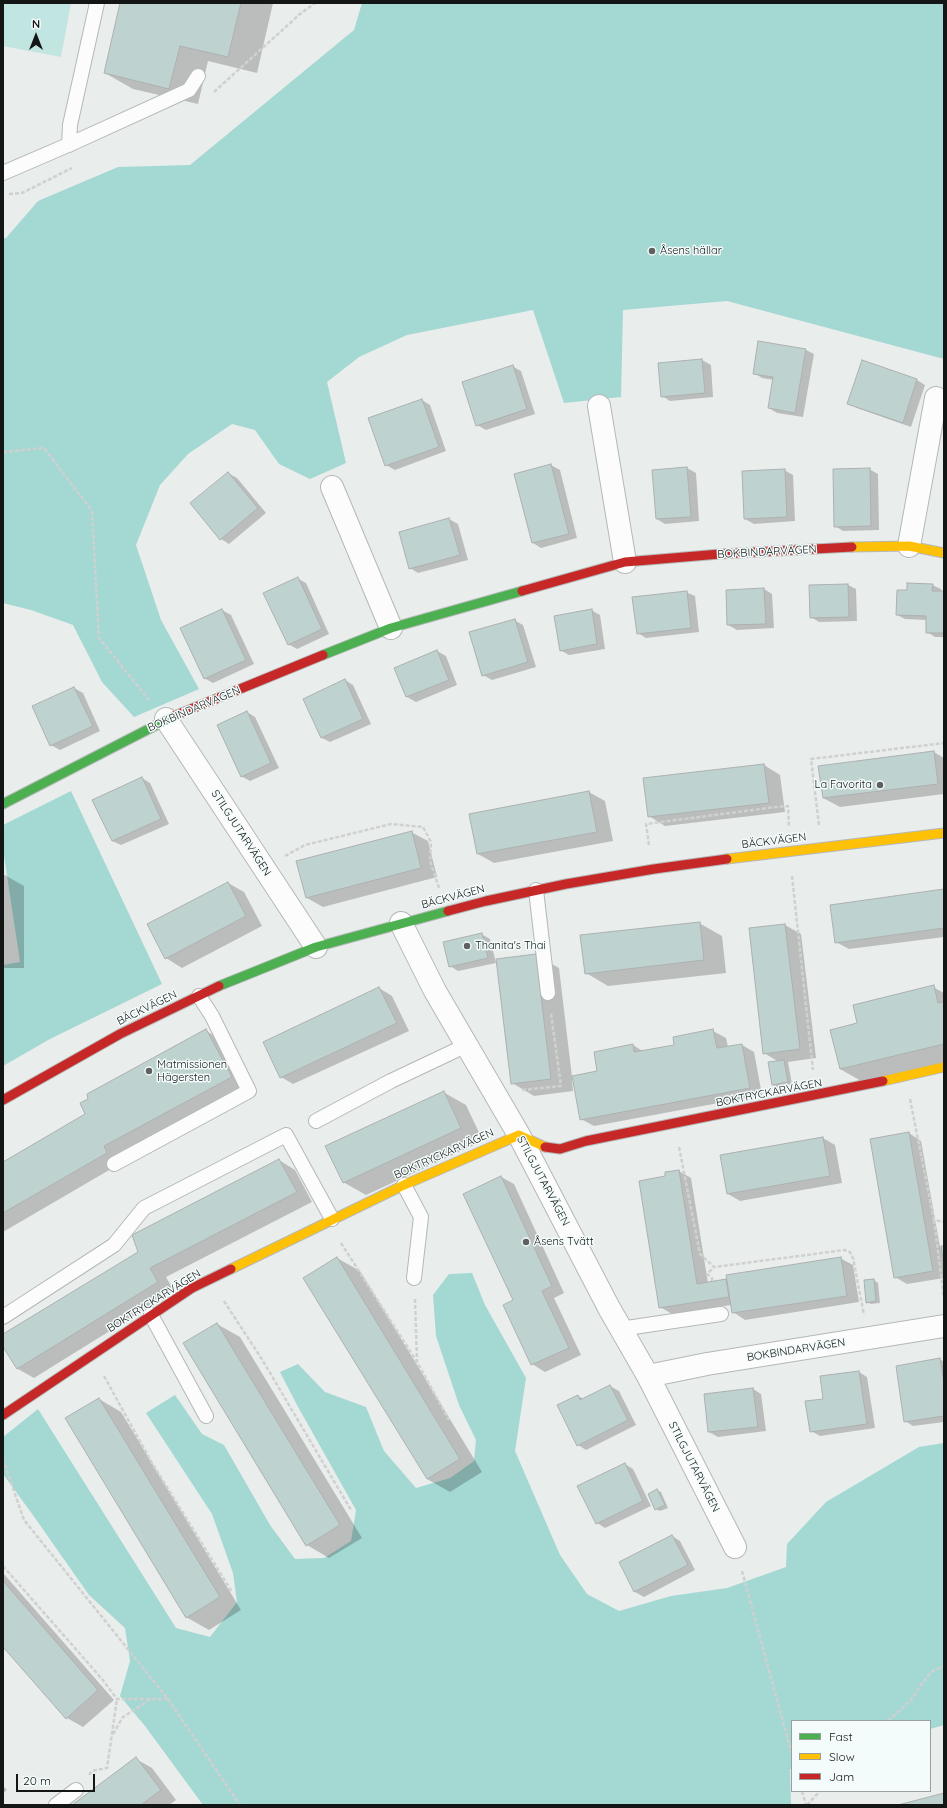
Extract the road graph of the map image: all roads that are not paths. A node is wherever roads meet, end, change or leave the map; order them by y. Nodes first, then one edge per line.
1 (97, 3) edge
2 (198, 76) dead end
3 (69, 145) junction
4 (3, 173) edge
5 (936, 398) dead end
6 (599, 406) dead end
7 (332, 487) dead end
8 (909, 546) junction
9 (944, 553) edge
10 (625, 562) junction
11 (391, 628) junction
12 (166, 719) junction
13 (3, 804) edge
14 (944, 834) edge
15 (536, 890) junction
16 (401, 924) junction
17 (316, 947) junction
18 (548, 992) road end
19 (200, 996) junction
20 (467, 1045) junction
21 (944, 1067) edge
22 (3, 1100) edge
23 (316, 1121) dead end
24 (519, 1135) junction
25 (114, 1164) dead end
26 (404, 1185) junction
27 (332, 1219) junction
28 (414, 1278) road end
29 (721, 1314) dead end
30 (151, 1315) junction
31 (3, 1317) edge
32 (944, 1326) edge
33 (620, 1328) junction
34 (648, 1376) junction
35 (5, 1407) edge
36 (206, 1416) dead end
37 (736, 1547) road end
38 (76, 1790) dead end
39 (56, 1805) edge

1 - 3 lane
2 - 3 lane
3 - 4 lane
5 - 8 street
6 - 10 street
7 - 11 street
8 - 9 street, BOKBINDARVÄGEN
8 - 10 street, BOKBINDARVÄGEN
10 - 11 street, BOKBINDARVÄGEN
11 - 12 street, BOKBINDARVÄGEN
12 - 13 street, BOKBINDARVÄGEN
12 - 17 street, STILGJUTARVÄGEN
14 - 15 street, BÄCKVÄGEN
15 - 16 street, BÄCKVÄGEN
15 - 18 lane
16 - 17 street, BÄCKVÄGEN
16 - 20 street, STILGJUTARVÄGEN
17 - 19 street, BÄCKVÄGEN
19 - 22 street, BÄCKVÄGEN
19 - 25 lane
20 - 23 lane
20 - 24 street, STILGJUTARVÄGEN
21 - 24 street, BOKTRYCKARVÄGEN
24 - 26 street, BOKTRYCKARVÄGEN
24 - 33 street, STILGJUTARVÄGEN
26 - 27 street, BOKTRYCKARVÄGEN
26 - 28 lane
27 - 30 street, BOKTRYCKARVÄGEN
27 - 31 lane
29 - 33 lane
30 - 35 street, BOKTRYCKARVÄGEN
30 - 36 lane
32 - 34 street, BOKBINDARVÄGEN
33 - 34 street, STILGJUTARVÄGEN
34 - 37 street, STILGJUTARVÄGEN
38 - 39 lane

